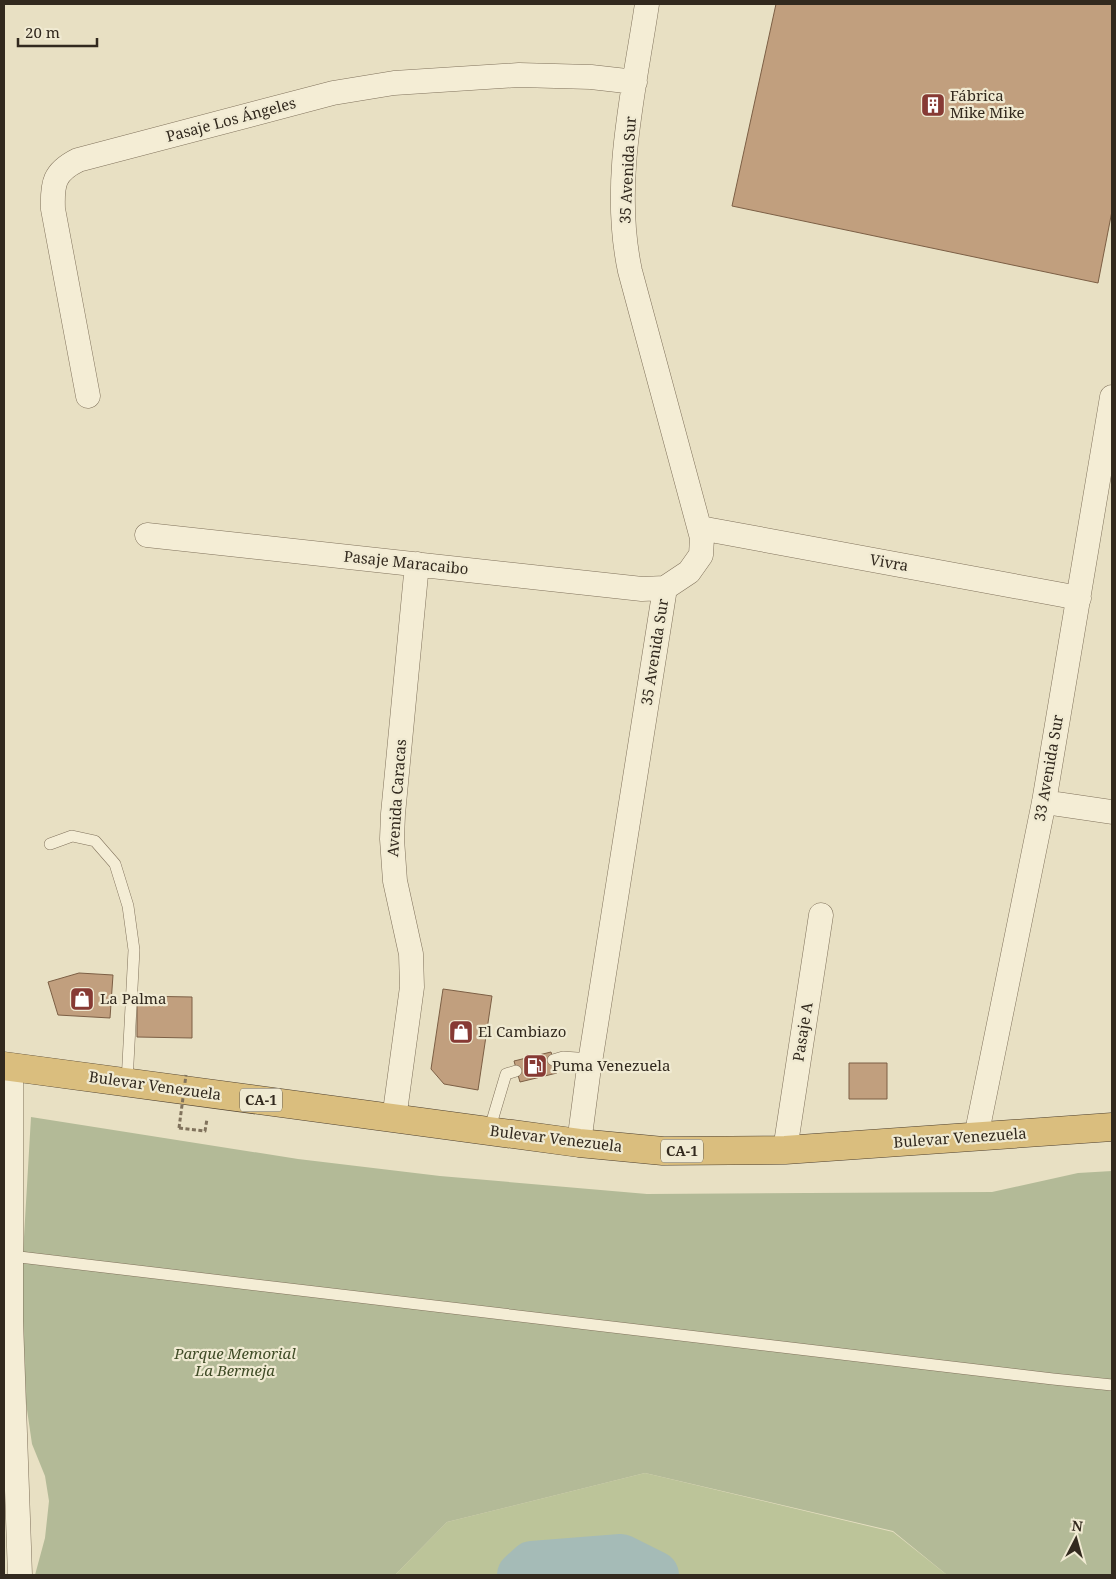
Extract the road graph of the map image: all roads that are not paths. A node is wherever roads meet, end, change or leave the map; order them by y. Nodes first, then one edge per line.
1 (648, 4) edge
2 (635, 82) junction
3 (88, 396) dead end
4 (1112, 397) edge
5 (700, 528) junction
6 (147, 535) dead end
7 (417, 564) junction
8 (665, 588) junction
9 (1079, 598) junction
10 (1044, 802) junction
11 (1112, 812) edge
12 (50, 844) dead end
13 (821, 915) dead end
14 (591, 1058) junction
15 (553, 1060) dead end
16 (8, 1066) edge
17 (516, 1070) dead end
18 (127, 1082) junction
19 (394, 1119) junction
20 (1112, 1127) edge
21 (489, 1131) junction
22 (976, 1137) junction
23 (579, 1143) junction
24 (785, 1150) junction
25 (11, 1256) junction
26 (7, 1320) edge
27 (1112, 1385) edge
28 (11, 1508) edge
29 (20, 1575) edge

1 - 2 street, 35 Avenida Sur
2 - 3 street, Pasaje Los Ángeles
2 - 5 street, 35 Avenida Sur
4 - 9 street, 33 Avenida Sur
5 - 8 street, 35 Avenida Sur
5 - 9 street, Vivra
6 - 7 street, Pasaje Maracaibo
7 - 8 street, Pasaje Maracaibo
7 - 19 street, Avenida Caracas
8 - 14 street, 35 Avenida Sur
9 - 10 street, 33 Avenida Sur
10 - 11 street
10 - 22 street, 33 Avenida Sur
12 - 18 lane
13 - 24 street, Pasaje A
14 - 15 lane
14 - 23 street, 35 Avenida Sur
16 - 18 highway, Bulevar Venezuela / CA-1
16 - 25 street
17 - 21 lane
18 - 19 highway, Bulevar Venezuela / CA-1
19 - 21 highway, Bulevar Venezuela / CA-1
20 - 22 highway, Bulevar Venezuela / CA-1
21 - 23 highway, Bulevar Venezuela / CA-1
22 - 24 highway, Bulevar Venezuela / CA-1
23 - 24 highway, Bulevar Venezuela / CA-1
25 - 26 street
25 - 27 lane
26 - 28 street
28 - 29 street

